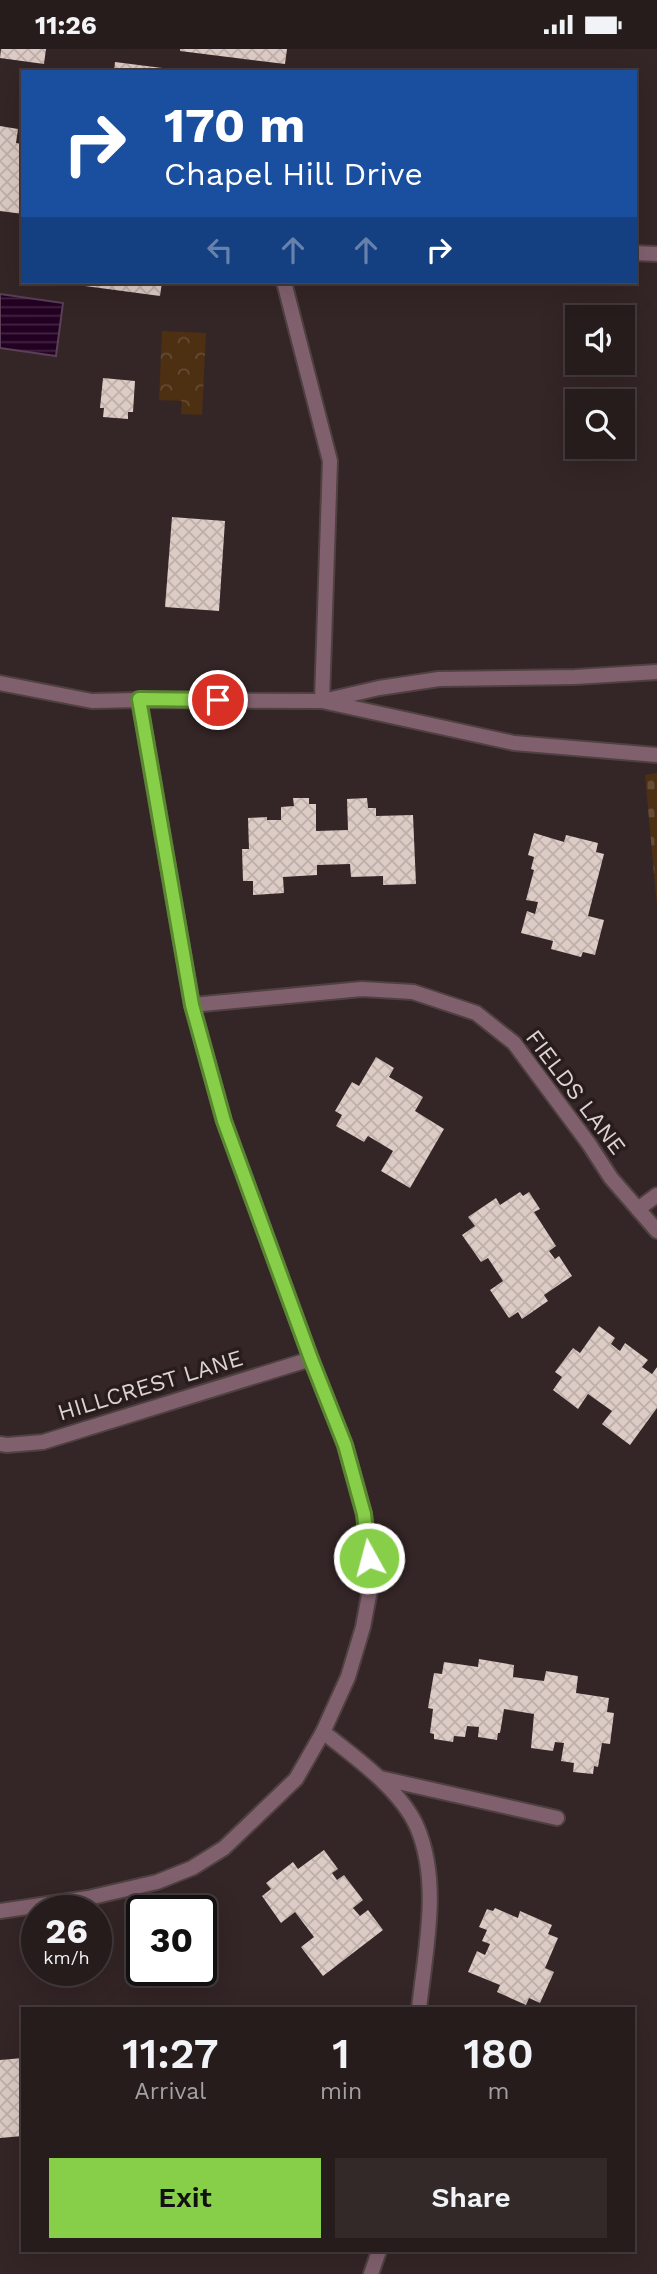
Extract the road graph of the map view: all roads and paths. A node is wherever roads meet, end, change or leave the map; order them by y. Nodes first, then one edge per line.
1 (637, 253) edge
2 (657, 254) edge
3 (285, 284) edge
4 (657, 672) edge
5 (0, 683) edge
6 (139, 699) junction
7 (322, 701) junction
8 (657, 755) edge
9 (192, 1005) junction
10 (657, 1195) edge
11 (638, 1209) junction
12 (657, 1231) edge
13 (311, 1359) junction
14 (0, 1444) edge
15 (323, 1732) junction
16 (378, 1778) junction
17 (557, 1818) dead end
18 (0, 1911) edge
19 (419, 2007) edge
20 (379, 2252) edge
21 (371, 2274) edge

1 - 2 street
3 - 7 street
4 - 7 street
5 - 6 street
6 - 7 street
6 - 9 street
7 - 8 street
9 - 11 street, FIELDS LANE
9 - 13 street
10 - 11 street
11 - 12 street, FIELDS LANE
13 - 14 street, HILLCREST LANE
13 - 15 street
15 - 16 street
15 - 18 street
16 - 17 street
16 - 19 street
20 - 21 street

